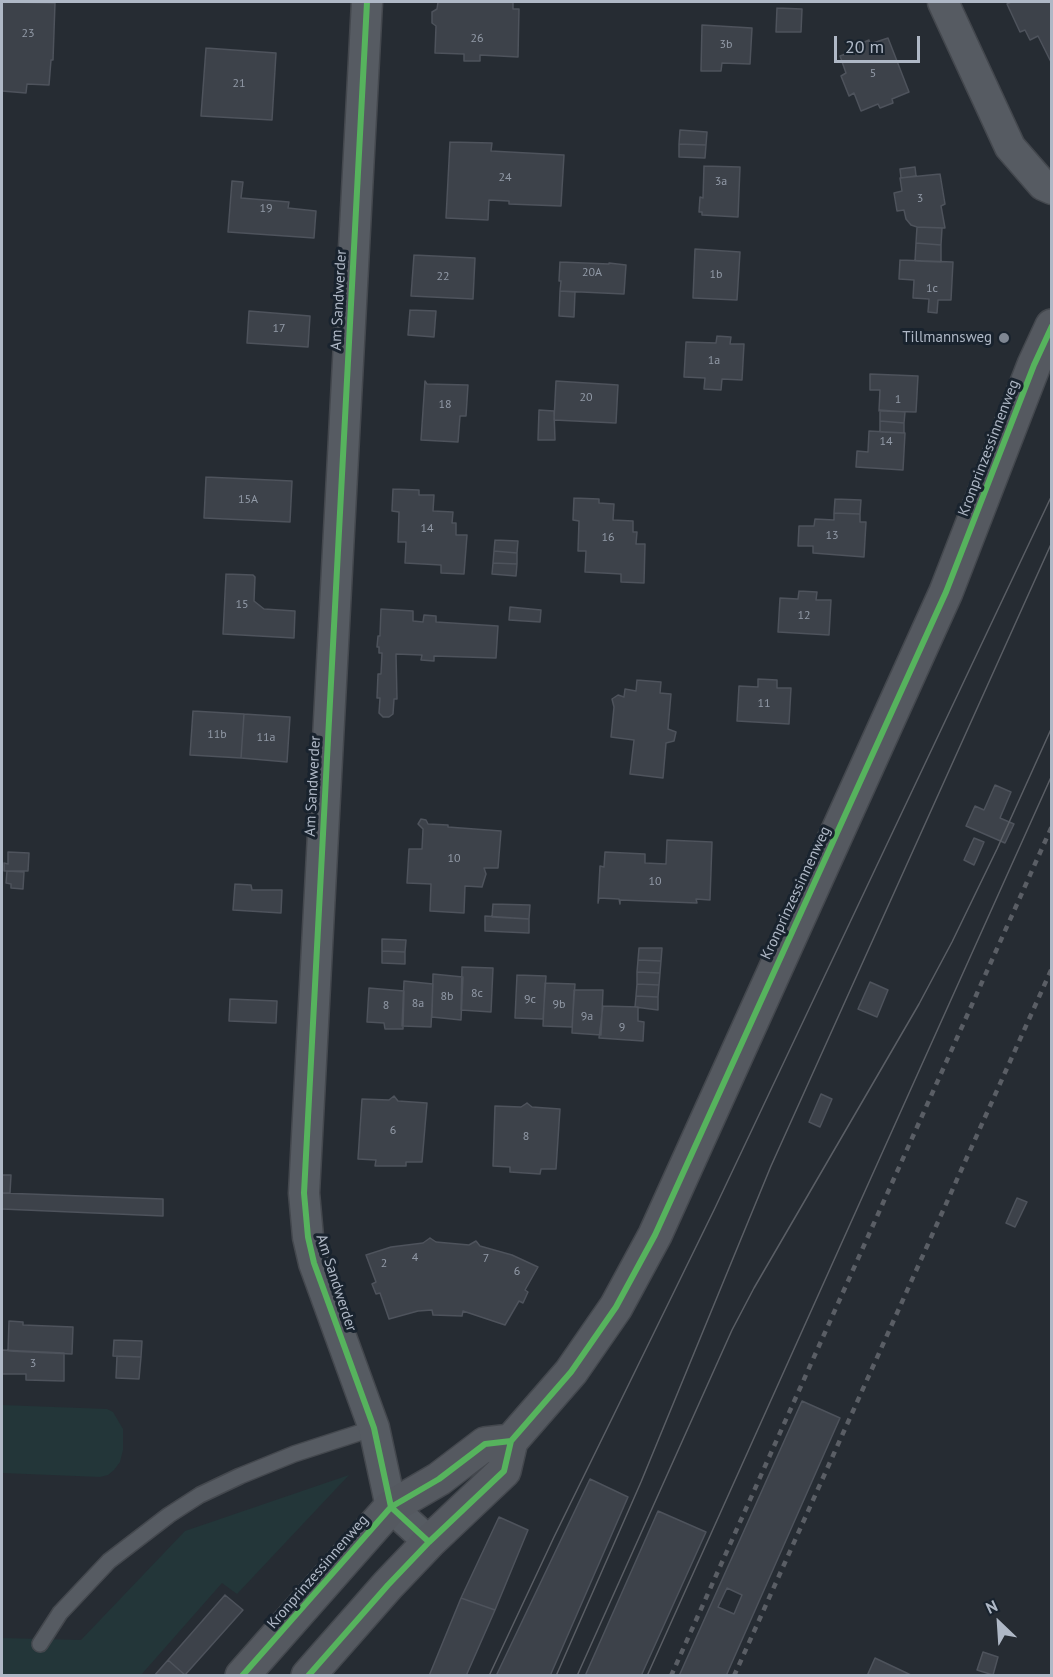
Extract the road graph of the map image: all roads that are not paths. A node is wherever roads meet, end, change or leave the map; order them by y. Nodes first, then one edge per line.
1 (367, 2) edge
2 (943, 2) edge
3 (1052, 189) edge
4 (1052, 326) edge
5 (374, 1428) junction
6 (510, 1441) junction
7 (391, 1507) junction
8 (429, 1542) junction
9 (40, 1644) dead end
10 (242, 1676) edge
11 (308, 1676) edge

1 - 5 street, Am Sandwerder
2 - 3 street
4 - 6 main road, Kronprinzessinnenweg
5 - 7 street, Am Sandwerder
5 - 9 lane
6 - 7 main road, Kronprinzessinnenweg
6 - 8 main road, Kronprinzessinnenweg
7 - 8 street
7 - 10 main road, Kronprinzessinnenweg
8 - 11 main road, Kronprinzessinnenweg

